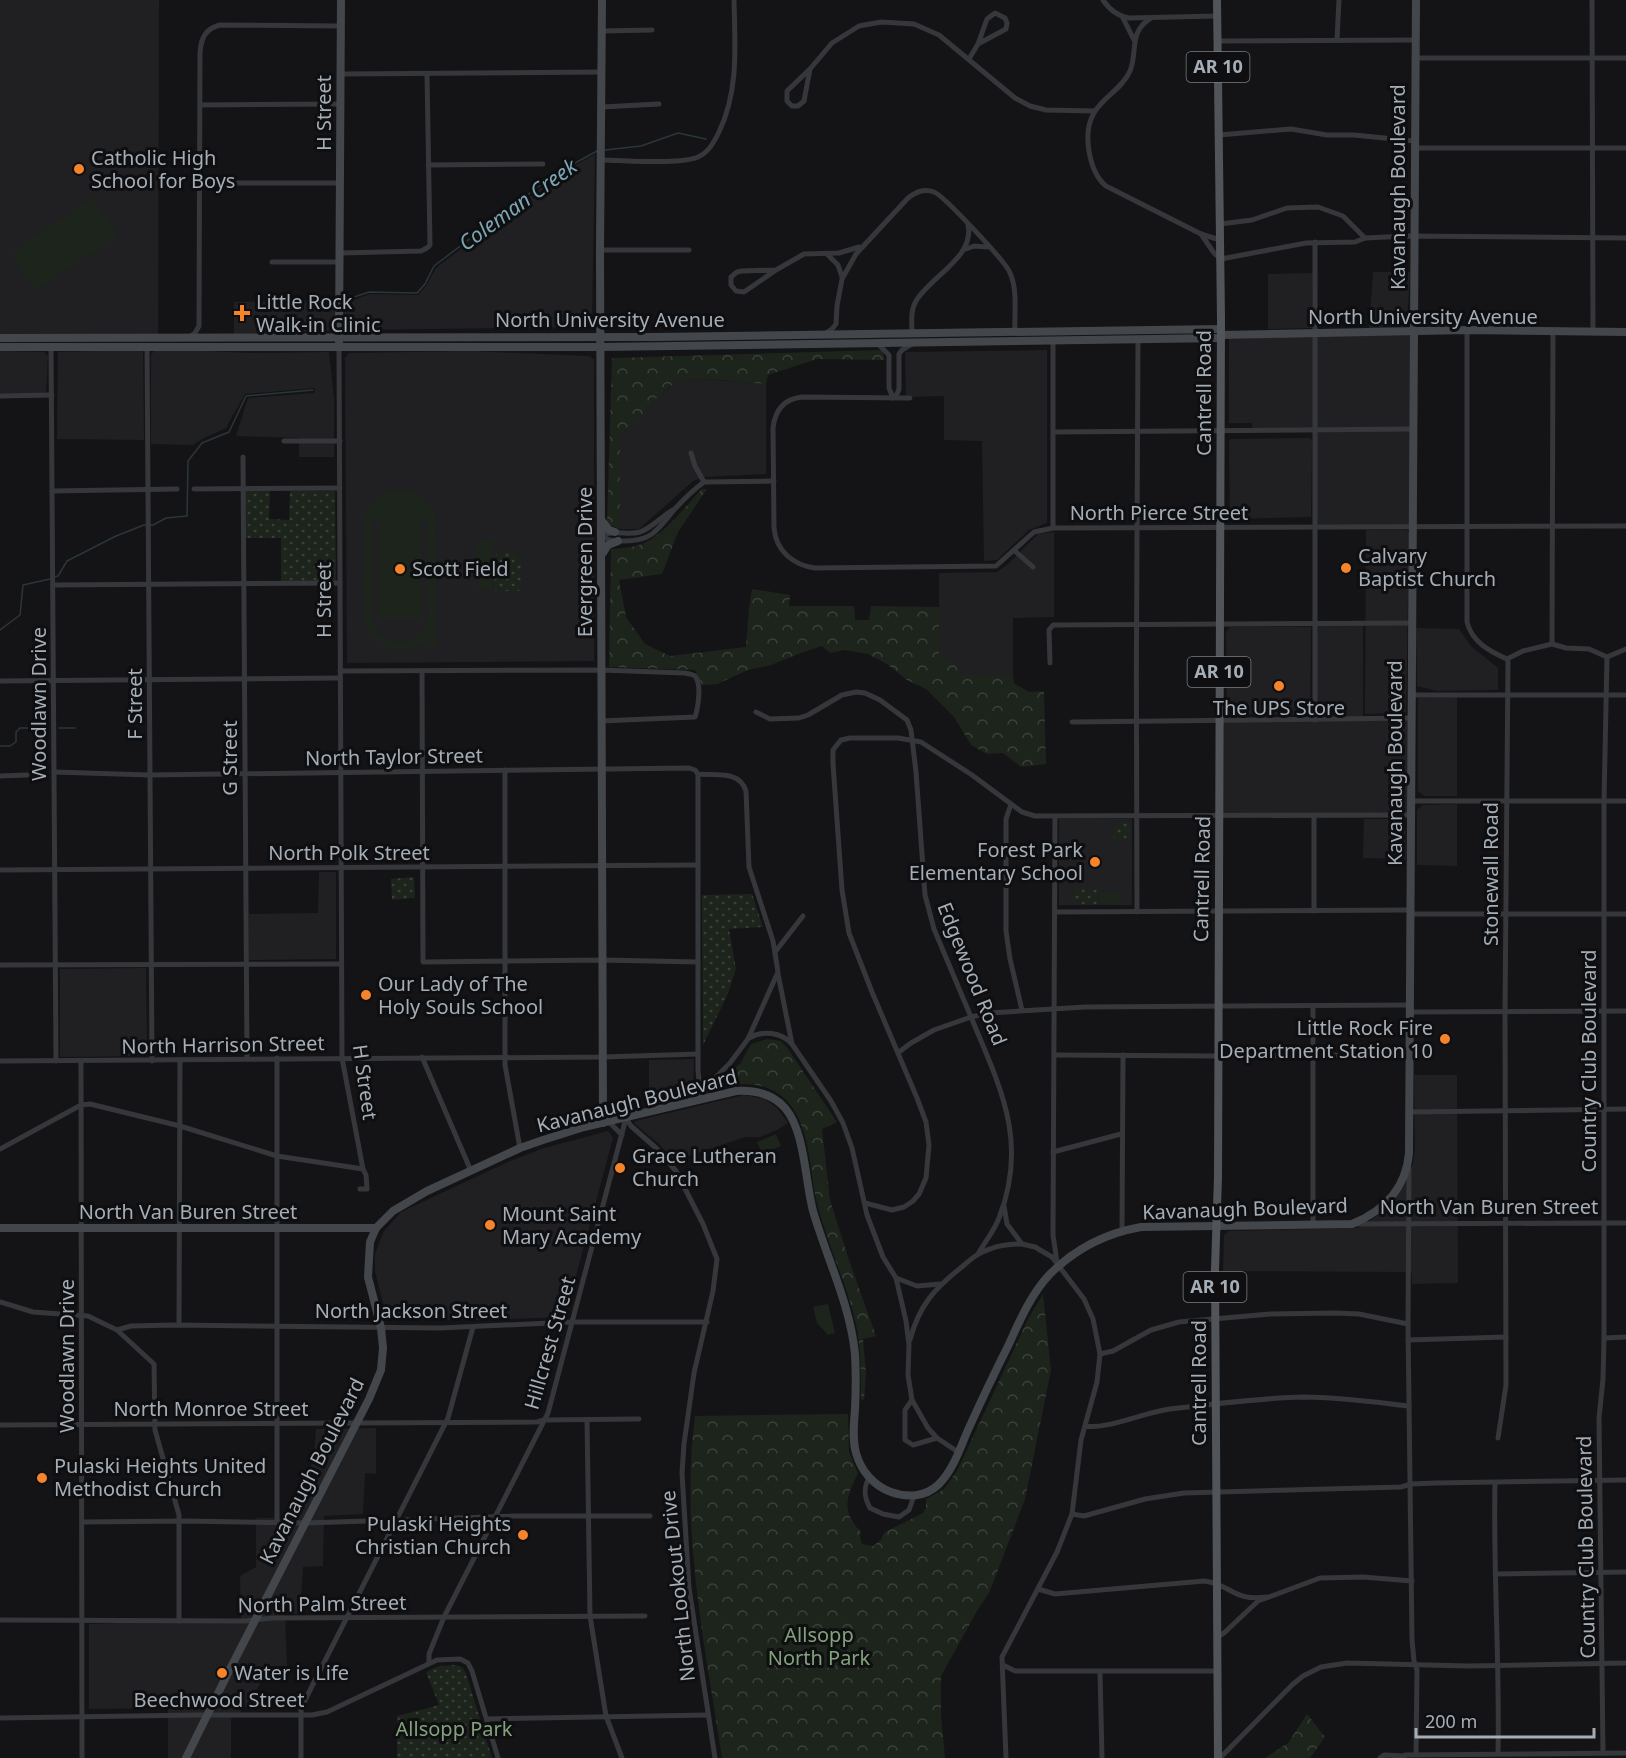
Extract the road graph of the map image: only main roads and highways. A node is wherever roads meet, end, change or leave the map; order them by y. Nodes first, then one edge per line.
1 (1217, 0) edge
2 (1219, 1758) edge

1 - 2 main road, Cantrell Road / AR 10

